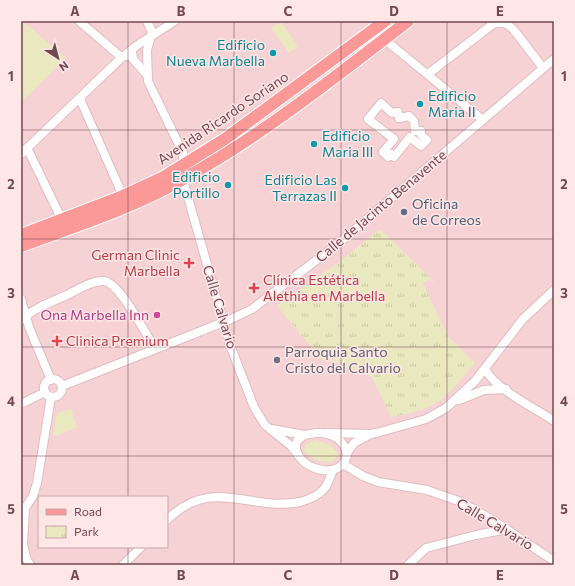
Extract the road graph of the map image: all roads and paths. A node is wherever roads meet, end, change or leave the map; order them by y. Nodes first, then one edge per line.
1 (79, 21) edge
2 (147, 21) edge
3 (175, 21) edge
4 (385, 21) edge
5 (398, 21) edge
6 (408, 21) edge
7 (153, 34) junction
8 (384, 39) junction
9 (147, 54) junction
10 (129, 55) junction
11 (554, 59) edge
12 (543, 68) junction
13 (428, 74) junction
14 (147, 75) junction
15 (335, 76) junction
16 (80, 99) junction
17 (483, 120) junction
18 (394, 139) joint
19 (27, 148) junction
20 (21, 154) edge
21 (184, 165) junction
22 (162, 178) junction
23 (183, 180) junction
24 (123, 196) junction
25 (62, 220) junction
26 (21, 235) edge
27 (21, 246) edge
28 (554, 290) edge
29 (21, 299) edge
30 (23, 318) edge
31 (223, 322) junction
32 (155, 349) junction
33 (485, 369) junction
34 (51, 380) junction
35 (62, 386) junction
36 (506, 389) junction
37 (48, 395) junction
38 (21, 404) edge
39 (446, 408) junction
40 (554, 421) edge
41 (269, 429) junction
42 (327, 433) junction
43 (371, 434) junction
44 (304, 435) junction
45 (347, 453) junction
46 (298, 455) junction
47 (343, 464) junction
48 (333, 470) junction
49 (23, 508) edge
50 (168, 519) edge
51 (507, 529) junction
52 (140, 548) edge
53 (554, 561) edge
54 (30, 565) edge
55 (123, 565) edge
56 (408, 565) edge

1 - 10 street
2 - 7 street
3 - 7 street
4 - 21 main road, Avenida Ricardo Soriano
5 - 15 main road, Avenida Ricardo Soriano
6 - 8 main road, Avenida Ricardo Soriano
7 - 9 street
7 - 10 street
8 - 13 street
8 - 15 main road, Avenida Ricardo Soriano
9 - 10 street
9 - 10 street
9 - 14 street
10 - 14 street
10 - 16 street
11 - 12 street, Calle de Jacinto Benavente
12 - 13 street
12 - 17 street, Calle de Jacinto Benavente
13 - 17 street
14 - 21 street, Calle Calvario
15 - 23 main road, Avenida Ricardo Soriano
16 - 19 street
16 - 24 street
17 - 31 street, Calle de Jacinto Benavente
18 - 18 street
19 - 20 street
19 - 25 street
21 - 22 main road, Avenida Ricardo Soriano
21 - 23 street, Calle Calvario
22 - 23 main road
22 - 24 main road, Avenida Ricardo Soriano
23 - 27 main road, Avenida Ricardo Soriano
23 - 31 street, Calle Calvario
24 - 25 main road, Avenida Ricardo Soriano
25 - 26 main road, Avenida Ricardo Soriano
28 - 33 street
29 - 30 street
30 - 32 street
30 - 34 street
31 - 32 street, Calle de Jacinto Benavente
31 - 41 street, Calle Calvario
32 - 35 street, Calle de Jacinto Benavente
33 - 36 street
33 - 39 street
34 - 35 street
34 - 37 street
35 - 37 street
36 - 39 street
36 - 40 street
37 - 38 street
37 - 49 street
39 - 43 street
41 - 44 street
41 - 46 street, Calle Calvario
42 - 43 street
42 - 44 street
42 - 45 street
43 - 45 street
44 - 46 street
45 - 47 street
46 - 48 street
47 - 48 street
47 - 51 street, Calle Calvario
48 - 50 street
49 - 54 street
51 - 53 street, Calle Calvario
51 - 56 street
52 - 55 street

